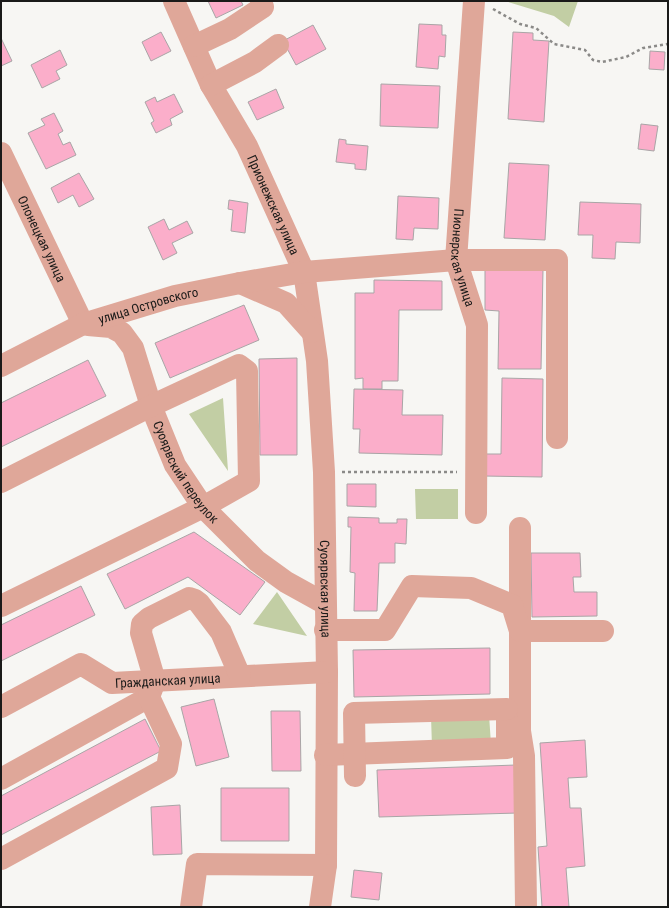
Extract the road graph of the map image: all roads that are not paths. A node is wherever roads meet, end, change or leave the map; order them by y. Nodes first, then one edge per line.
1 (174, 1) edge
2 (261, 1) edge
3 (482, 4) edge
4 (278, 45) dead end
5 (194, 46) junction
6 (211, 84) junction
7 (1, 153) edge
8 (456, 260) junction
9 (304, 272) junction
10 (240, 283) junction
11 (83, 324) junction
12 (312, 332) junction
13 (1, 366) edge
14 (151, 406) junction
15 (556, 438) dead end
16 (1, 482) edge
17 (203, 507) junction
18 (476, 513) dead end
19 (520, 528) dead end
20 (324, 603) junction
21 (1, 606) edge
22 (325, 630) junction
23 (603, 630) dead end
24 (520, 631) junction
25 (327, 672) junction
26 (240, 676) junction
27 (152, 689) junction
28 (1, 707) edge
29 (518, 731) junction
30 (355, 754) junction
31 (325, 755) junction
32 (355, 776) dead end
33 (1, 779) edge
34 (1, 859) edge
35 (326, 865) junction
36 (191, 907) edge
37 (320, 907) edge
38 (526, 907) edge

1 - 5 street, Прионежская улица
2 - 5 street
3 - 8 street, Пионерская улица
4 - 6 street
5 - 6 street, Прионежская улица
6 - 9 street, Прионежская улица
7 - 11 street, Олонецкая улица
8 - 9 street
8 - 15 street
8 - 18 street, Пионерская улица
9 - 10 street, улица Островского
9 - 12 street, Суоярвская улица
10 - 11 street, улица Островского
10 - 12 street
11 - 13 street, улица Островского
11 - 14 street, Суоярвский переулок
12 - 20 street, Суоярвская улица
14 - 16 street
14 - 17 street, Суоярвский переулок
14 - 17 street
17 - 20 street, Суоярвский переулок
17 - 21 street
19 - 24 street
20 - 22 street, Суоярвская улица
22 - 24 street
22 - 25 street, Суоярвская улица
23 - 24 street
24 - 29 street
25 - 26 street, Гражданская улица
25 - 31 street, Суоярвская улица
26 - 27 street, Гражданская улица
26 - 27 street
27 - 28 street, Гражданская улица
27 - 33 street
27 - 34 street
29 - 30 street
29 - 30 street
29 - 38 street
30 - 31 street
30 - 32 street
31 - 35 street, Суоярвская улица
35 - 36 street
35 - 37 street, Суоярвская улица

